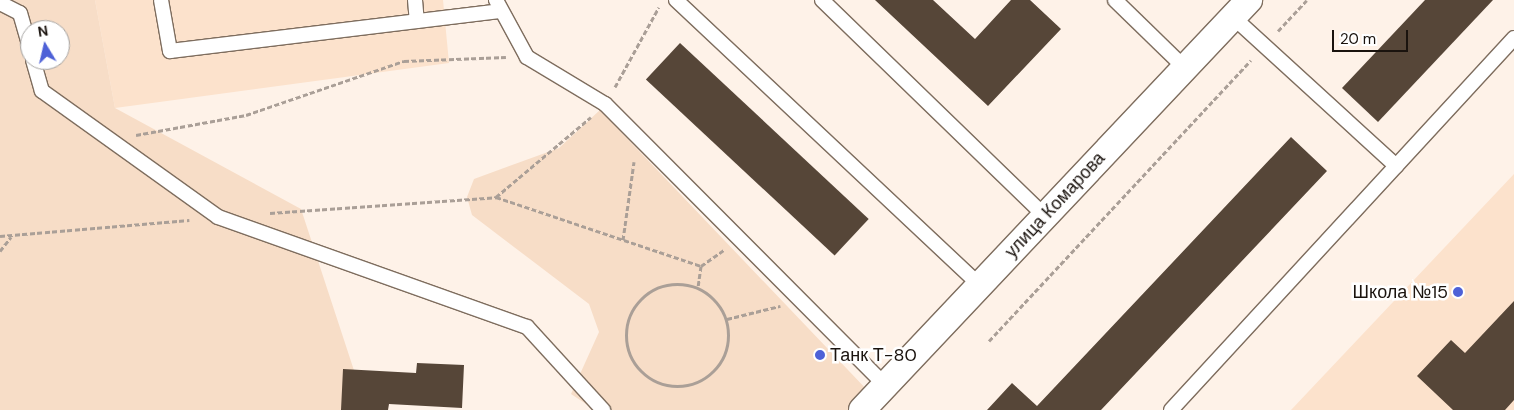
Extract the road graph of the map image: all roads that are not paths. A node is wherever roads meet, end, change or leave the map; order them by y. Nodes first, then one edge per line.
1 (161, 0) edge
2 (415, 0) edge
3 (676, 0) edge
4 (822, 0) edge
5 (1115, 0) edge
6 (0, 2) edge
7 (498, 6) edge
8 (1241, 9) edge
9 (22, 20) edge
10 (417, 21) junction
11 (1514, 38) edge
12 (1185, 68) junction
13 (36, 70) edge
14 (1396, 166) junction
15 (1045, 216) junction
16 (979, 285) junction
17 (885, 385) junction
18 (603, 410) edge
19 (862, 410) edge
20 (1171, 410) edge

1 - 10 lane
2 - 10 lane
3 - 16 lane
4 - 15 lane
5 - 12 lane
6 - 9 lane
7 - 10 lane
7 - 17 lane
8 - 12 street, улица Комарова
8 - 14 lane
11 - 14 lane
12 - 15 street, улица Комарова
13 - 18 lane
14 - 20 lane
15 - 16 street, улица Комарова
16 - 17 street, улица Комарова
17 - 19 street, улица Комарова

